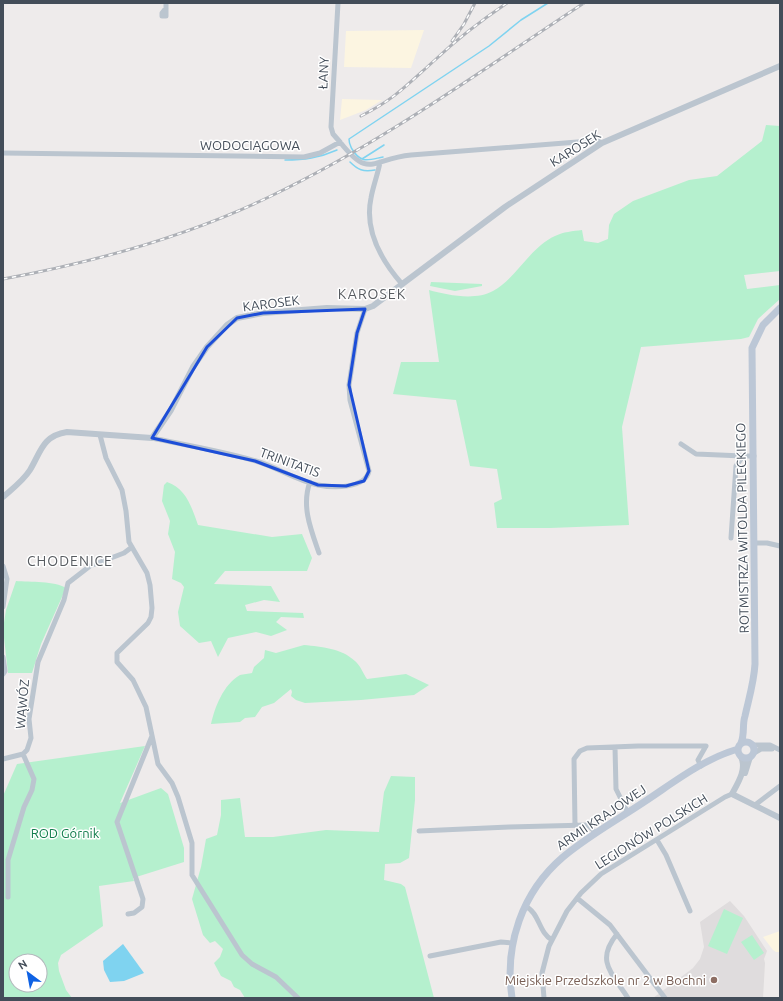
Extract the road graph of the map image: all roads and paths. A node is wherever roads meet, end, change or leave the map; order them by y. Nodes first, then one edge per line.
1 (338, 3) edge
2 (780, 66) edge
3 (340, 142) junction
4 (602, 143) junction
5 (3, 153) edge
6 (380, 162) junction
7 (402, 284) junction
8 (780, 308) edge
9 (365, 309) junction
10 (100, 435) junction
11 (152, 438) junction
12 (681, 444) dead end
13 (743, 456) junction
14 (754, 456) junction
15 (310, 482) junction
16 (3, 497) edge
17 (731, 538) dead end
18 (754, 542) junction
19 (780, 546) edge
20 (132, 547) junction
21 (319, 553) dead end
22 (3, 566) edge
23 (3, 607) edge
24 (3, 657) edge
25 (3, 674) edge
26 (748, 707) junction
27 (152, 736) junction
28 (615, 747) junction
29 (752, 750) junction
30 (780, 750) edge
31 (740, 751) junction
32 (23, 754) junction
33 (3, 759) edge
34 (702, 765) junction
35 (738, 783) junction
36 (780, 786) edge
37 (732, 794) junction
38 (755, 806) junction
39 (628, 813) junction
40 (780, 818) edge
41 (575, 825) junction
42 (419, 831) dead end
43 (596, 833) junction
44 (657, 840) junction
45 (8, 897) dead end
46 (577, 898) junction
47 (525, 906) junction
48 (690, 911) dead end
49 (128, 914) dead end
50 (617, 934) junction
51 (552, 940) junction
52 (512, 943) junction
53 (430, 956) dead end
54 (298, 998) edge
55 (512, 998) edge
56 (544, 998) edge
57 (628, 998) edge
58 (665, 998) edge

1 - 3 street, ŁANY
2 - 4 street, KAROSEK
3 - 5 street, WODOCIĄGOWA
3 - 6 street
4 - 6 street
4 - 7 street, KAROSEK
6 - 7 street
7 - 9 street, KAROSEK
8 - 14 main road, ROTMISTRZA WITOLDA PILECKIEGO
9 - 11 street, KAROSEK
9 - 15 street, TRINITATIS
10 - 11 street
10 - 16 street
10 - 20 street
11 - 15 street, TRINITATIS
12 - 13 street
13 - 14 street
13 - 17 street
14 - 18 main road, ROTMISTRZA WITOLDA PILECKIEGO
15 - 21 street
18 - 19 street
18 - 26 main road, ROTMISTRZA WITOLDA PILECKIEGO
20 - 27 street
20 - 32 street, WĄWÓZ
22 - 23 street
24 - 25 street
26 - 29 main road, ROTMISTRZA WITOLDA PILECKIEGO
26 - 31 main road, ROTMISTRZA WITOLDA PILECKIEGO
27 - 49 street
27 - 54 street
28 - 34 street
28 - 39 street
28 - 41 street
29 - 30 street
29 - 31 main road
29 - 31 main road
29 - 35 street
31 - 34 main road, ARMII KRAJOWEJ
31 - 35 street
32 - 33 street
32 - 45 street
34 - 39 main road, ARMII KRAJOWEJ
35 - 37 street
36 - 38 street
37 - 38 street
37 - 44 street, LEGIONÓW POLSKICH
38 - 40 street
39 - 43 main road, ARMII KRAJOWEJ
41 - 42 street
41 - 43 street
43 - 47 main road, ARMII KRAJOWEJ
44 - 46 street, LEGIONÓW POLSKICH
44 - 48 street
46 - 50 street
46 - 51 street, LEGIONÓW POLSKICH
47 - 51 street
47 - 52 main road, ARMII KRAJOWEJ
50 - 57 street
50 - 58 street
51 - 56 street, LEGIONÓW POLSKICH
52 - 53 street
52 - 55 main road, ARMII KRAJOWEJ

